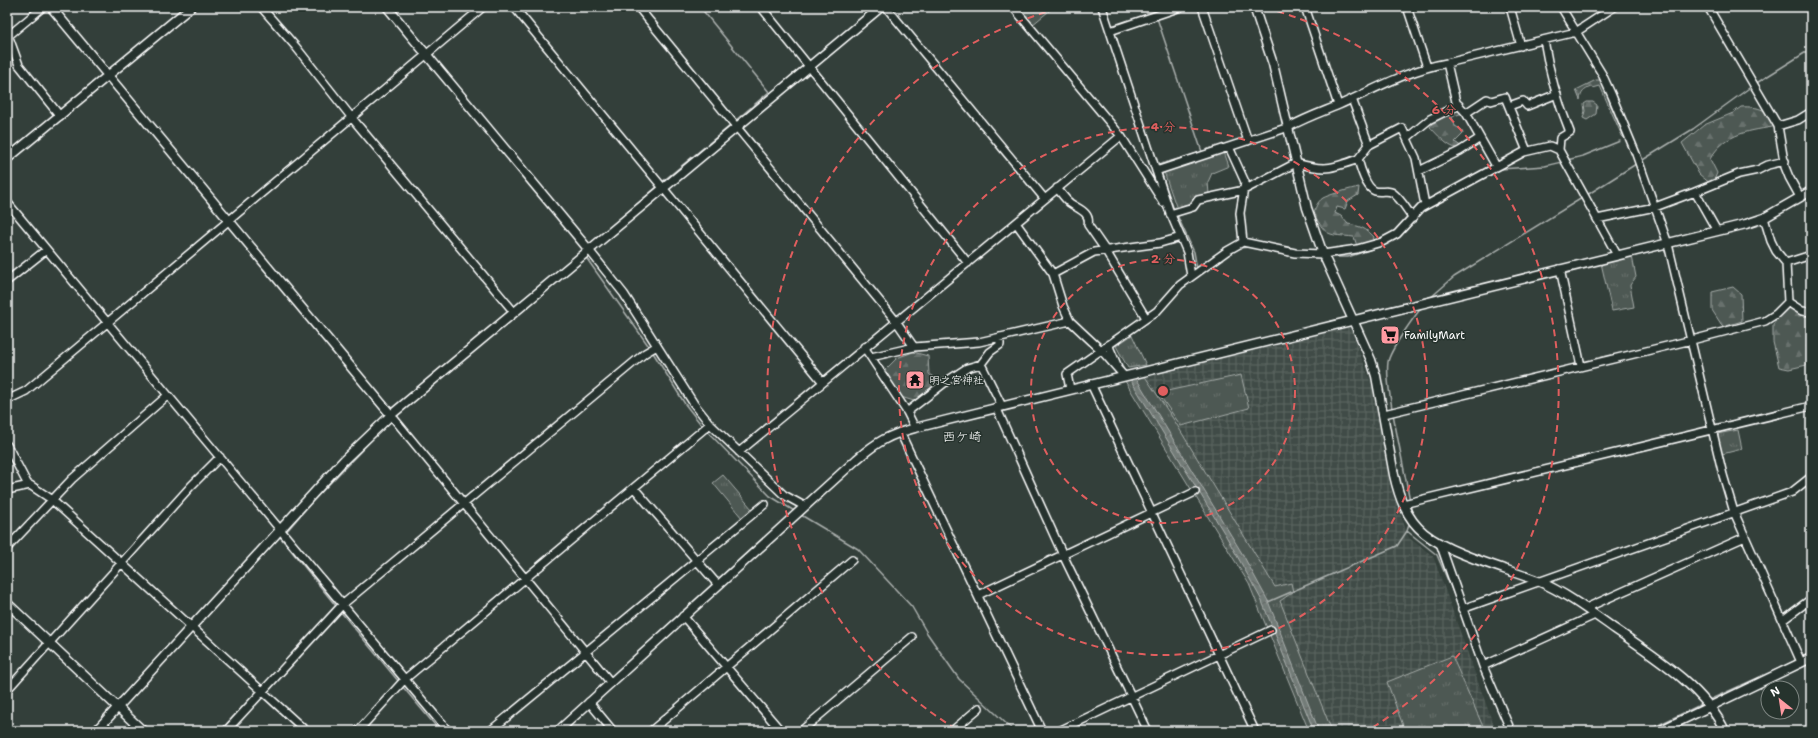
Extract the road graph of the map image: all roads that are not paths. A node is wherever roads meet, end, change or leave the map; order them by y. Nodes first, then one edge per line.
1 (43, 7) edge
2 (51, 7) edge
3 (191, 7) edge
4 (261, 7) edge
5 (387, 7) edge
6 (483, 7) edge
7 (514, 7) edge
8 (638, 7) edge
9 (761, 7) edge
10 (881, 7) edge
11 (886, 7) edge
12 (1012, 7) edge
13 (1102, 7) edge
14 (1181, 7) edge
15 (1202, 7) edge
16 (1254, 7) edge
17 (1305, 7) edge
18 (1407, 7) edge
19 (1510, 7) edge
20 (1561, 7) edge
21 (1614, 7) edge
22 (1708, 7) edge
23 (1110, 31) junction
24 (1576, 32) junction
25 (8, 35) edge
26 (1544, 40) junction
27 (1521, 46) junction
28 (427, 56) junction
29 (1448, 63) junction
30 (811, 66) junction
31 (1427, 67) junction
32 (109, 76) junction
33 (1557, 94) junction
34 (1352, 99) junction
35 (1338, 105) junction
36 (1459, 105) junction
37 (1509, 106) junction
38 (1811, 112) edge
39 (1466, 113) junction
40 (60, 116) junction
41 (352, 118) junction
42 (1778, 126) junction
43 (737, 127) junction
44 (1289, 127) junction
45 (1121, 136) junction
46 (1408, 138) junction
47 (1480, 138) junction
48 (1248, 141) junction
49 (1369, 145) junction
50 (1230, 147) junction
51 (1559, 150) junction
52 (1527, 151) junction
53 (1358, 159) junction
54 (7, 160) edge
55 (1784, 161) junction
56 (1296, 163) junction
57 (1496, 166) junction
58 (1156, 171) junction
59 (1419, 171) junction
60 (663, 188) junction
61 (1057, 188) junction
62 (1244, 190) junction
63 (1811, 191) edge
64 (1695, 192) junction
65 (1800, 197) junction
66 (1044, 198) junction
67 (7, 202) edge
68 (1425, 205) junction
69 (1654, 207) junction
70 (1170, 212) junction
71 (1413, 218) junction
72 (1764, 218) junction
73 (1597, 220) junction
74 (228, 221) junction
75 (1016, 223) junction
76 (1718, 231) junction
77 (1182, 237) junction
78 (1243, 242) junction
79 (1668, 244) junction
80 (46, 250) junction
81 (588, 250) junction
82 (1106, 250) junction
83 (1323, 254) junction
84 (1617, 255) junction
85 (1811, 256) edge
86 (968, 263) junction
87 (1786, 263) junction
88 (1560, 269) junction
89 (1053, 274) junction
90 (1191, 276) junction
91 (7, 281) edge
92 (1788, 302) junction
93 (514, 312) junction
94 (1811, 312) edge
95 (1146, 318) junction
96 (1352, 320) junction
97 (896, 321) junction
98 (1070, 321) junction
99 (108, 324) junction
100 (1000, 337) junction
101 (1692, 340) junction
102 (1110, 344) junction
103 (656, 346) junction
104 (864, 347) junction
105 (914, 348) junction
106 (1101, 350) junction
107 (871, 357) junction
108 (981, 364) junction
109 (1581, 366) junction
110 (1122, 374) junction
111 (822, 381) junction
112 (1091, 384) junction
113 (1070, 389) junction
114 (167, 396) junction
115 (7, 400) edge
116 (1811, 406) edge
117 (999, 407) junction
118 (907, 412) junction
119 (1384, 414) junction
120 (391, 415) junction
121 (710, 424) junction
122 (915, 428) junction
123 (1712, 430) junction
124 (900, 432) junction
125 (7, 445) edge
126 (739, 452) junction
127 (220, 458) junction
128 (1811, 477) edge
129 (28, 485) junction
130 (634, 488) junction
131 (7, 490) edge
132 (1195, 492) dead end
133 (52, 499) junction
134 (464, 503) junction
135 (765, 504) dead end
136 (1403, 504) junction
137 (804, 506) junction
138 (1734, 512) junction
139 (1152, 513) junction
140 (282, 530) junction
141 (1745, 537) junction
142 (1440, 543) junction
143 (7, 548) edge
144 (1063, 555) junction
145 (695, 560) junction
146 (852, 560) dead end
147 (123, 563) junction
148 (525, 578) junction
149 (1541, 582) junction
150 (718, 585) junction
151 (978, 595) junction
152 (1811, 599) edge
153 (7, 603) edge
154 (342, 605) junction
155 (1586, 608) junction
156 (1462, 609) junction
157 (1595, 614) junction
158 (683, 616) junction
159 (1783, 620) junction
160 (192, 627) junction
161 (1271, 630) dead end
162 (912, 637) dead end
163 (50, 643) junction
164 (584, 652) junction
165 (1220, 655) junction
166 (1811, 658) edge
167 (1801, 662) junction
168 (1483, 666) junction
169 (728, 667) junction
170 (405, 679) junction
171 (611, 683) junction
172 (7, 690) edge
173 (263, 691) junction
174 (1132, 696) junction
175 (589, 702) junction
176 (1710, 706) junction
177 (118, 707) junction
178 (979, 708) dead end
179 (96, 731) edge
180 (143, 731) edge
181 (226, 731) edge
182 (306, 731) edge
183 (358, 731) edge
184 (448, 731) edge
185 (490, 731) edge
186 (558, 731) edge
187 (613, 731) edge
188 (651, 731) edge
189 (781, 731) edge
190 (801, 731) edge
191 (952, 731) edge
192 (1042, 731) edge
193 (1059, 731) edge
194 (1148, 731) edge
195 (1256, 731) edge
196 (1511, 731) edge
197 (1659, 731) edge
198 (1725, 731) edge

1 - 25 street
2 - 32 street
3 - 32 street
4 - 41 street
5 - 28 street
6 - 28 street
7 - 60 street
8 - 43 street
9 - 30 street
10 - 30 street
11 - 66 street
12 - 45 street
13 - 23 street
14 - 23 street
15 - 48 street
16 - 44 street
17 - 35 street
18 - 31 street
19 - 27 street
20 - 24 street
21 - 24 street
22 - 42 street
23 - 58 street
24 - 26 street
24 - 69 street
25 - 40 street
26 - 27 street
26 - 33 street
27 - 29 street
28 - 41 street
28 - 81 street
29 - 31 street
29 - 36 street
30 - 43 street
30 - 86 street
31 - 34 street
32 - 40 street
32 - 74 street
33 - 37 street
33 - 51 street
34 - 35 street
34 - 49 street
35 - 44 street
36 - 39 street
36 - 46 street
37 - 39 street
37 - 52 street
38 - 42 street
39 - 47 street
40 - 54 street
41 - 74 street
41 - 93 street
42 - 55 street
43 - 60 street
43 - 97 street
44 - 48 street
44 - 56 street
45 - 61 street
45 - 70 street
46 - 49 street
46 - 59 street
47 - 57 street
47 - 59 street
48 - 50 street
49 - 53 street
50 - 58 street
50 - 62 street
51 - 52 street
51 - 73 street
52 - 57 street
53 - 56 street
53 - 71 street
55 - 64 street
55 - 65 street
56 - 62 street
56 - 83 street
57 - 68 street
58 - 70 street
59 - 68 street
60 - 81 street
60 - 111 street
61 - 66 street
61 - 82 street
62 - 70 street
62 - 78 street
63 - 65 street
64 - 69 street
64 - 76 street
65 - 72 street
66 - 75 street
67 - 80 street
68 - 71 street
69 - 73 street
69 - 79 street
70 - 77 street
71 - 83 street
72 - 76 street
72 - 87 street
73 - 84 street
74 - 99 street
74 - 120 street
75 - 86 street
75 - 89 street
76 - 79 street
77 - 82 street
77 - 90 street
78 - 83 street
78 - 90 street
79 - 84 street
79 - 101 street
80 - 91 street
80 - 99 street
81 - 93 street
81 - 103 street
82 - 89 street
82 - 95 street
83 - 96 street
84 - 88 street
85 - 87 street
86 - 97 street
87 - 92 street
88 - 96 street
88 - 109 street
89 - 98 street
90 - 95 street
92 - 94 street
92 - 101 street
93 - 120 street
95 - 102 street
96 - 110 street
96 - 119 street
97 - 104 street
97 - 105 street
98 - 100 street
98 - 106 street
99 - 114 street
99 - 115 street
100 - 105 street
100 - 108 street
101 - 109 street
101 - 123 street
102 - 106 street
102 - 110 street
103 - 121 street
103 - 134 street
104 - 107 street
104 - 111 street
105 - 107 street
106 - 110 street
106 - 113 street
107 - 118 street
108 - 117 street
108 - 118 street
109 - 119 street
110 - 112 street
111 - 126 street
112 - 113 street
112 - 139 street
113 - 117 street
114 - 127 street
114 - 133 street
116 - 123 street
117 - 122 street
117 - 144 street
118 - 122 street
119 - 136 street
120 - 134 street
120 - 140 street
121 - 126 street
121 - 130 street
122 - 124 street
123 - 136 street
123 - 138 street
124 - 137 street
124 - 151 street
125 - 129 street
126 - 137 street
127 - 140 street
127 - 147 street
128 - 138 street
129 - 131 street
129 - 133 street
130 - 145 street
130 - 148 street
132 - 139 street
133 - 143 street
133 - 147 street
134 - 148 street
134 - 154 street
135 - 145 street
136 - 142 street
137 - 150 street
138 - 141 street
138 - 149 street
139 - 144 street
139 - 165 street
140 - 154 street
140 - 160 street
141 - 155 street
141 - 159 street
142 - 149 street
142 - 156 street
144 - 151 street
144 - 174 street
145 - 150 street
145 - 164 street
146 - 169 street
147 - 160 street
147 - 163 street
148 - 164 street
148 - 170 street
149 - 155 street
149 - 156 street
150 - 158 street
151 - 192 street
152 - 159 street
153 - 163 street
154 - 170 street
154 - 173 street
155 - 157 street
156 - 168 street
157 - 168 street
157 - 176 street
158 - 169 street
158 - 171 street
159 - 167 street
160 - 173 street
160 - 177 street
161 - 165 street
162 - 190 street
163 - 172 street
163 - 177 street
164 - 171 street
164 - 185 street
165 - 174 street
165 - 195 street
166 - 167 street
167 - 176 street
168 - 196 street
169 - 188 street
169 - 189 street
170 - 183 street
170 - 184 street
171 - 175 street
173 - 181 street
173 - 182 street
174 - 193 street
174 - 194 street
175 - 186 street
175 - 187 street
176 - 197 street
176 - 198 street
177 - 179 street
177 - 180 street
178 - 191 street

